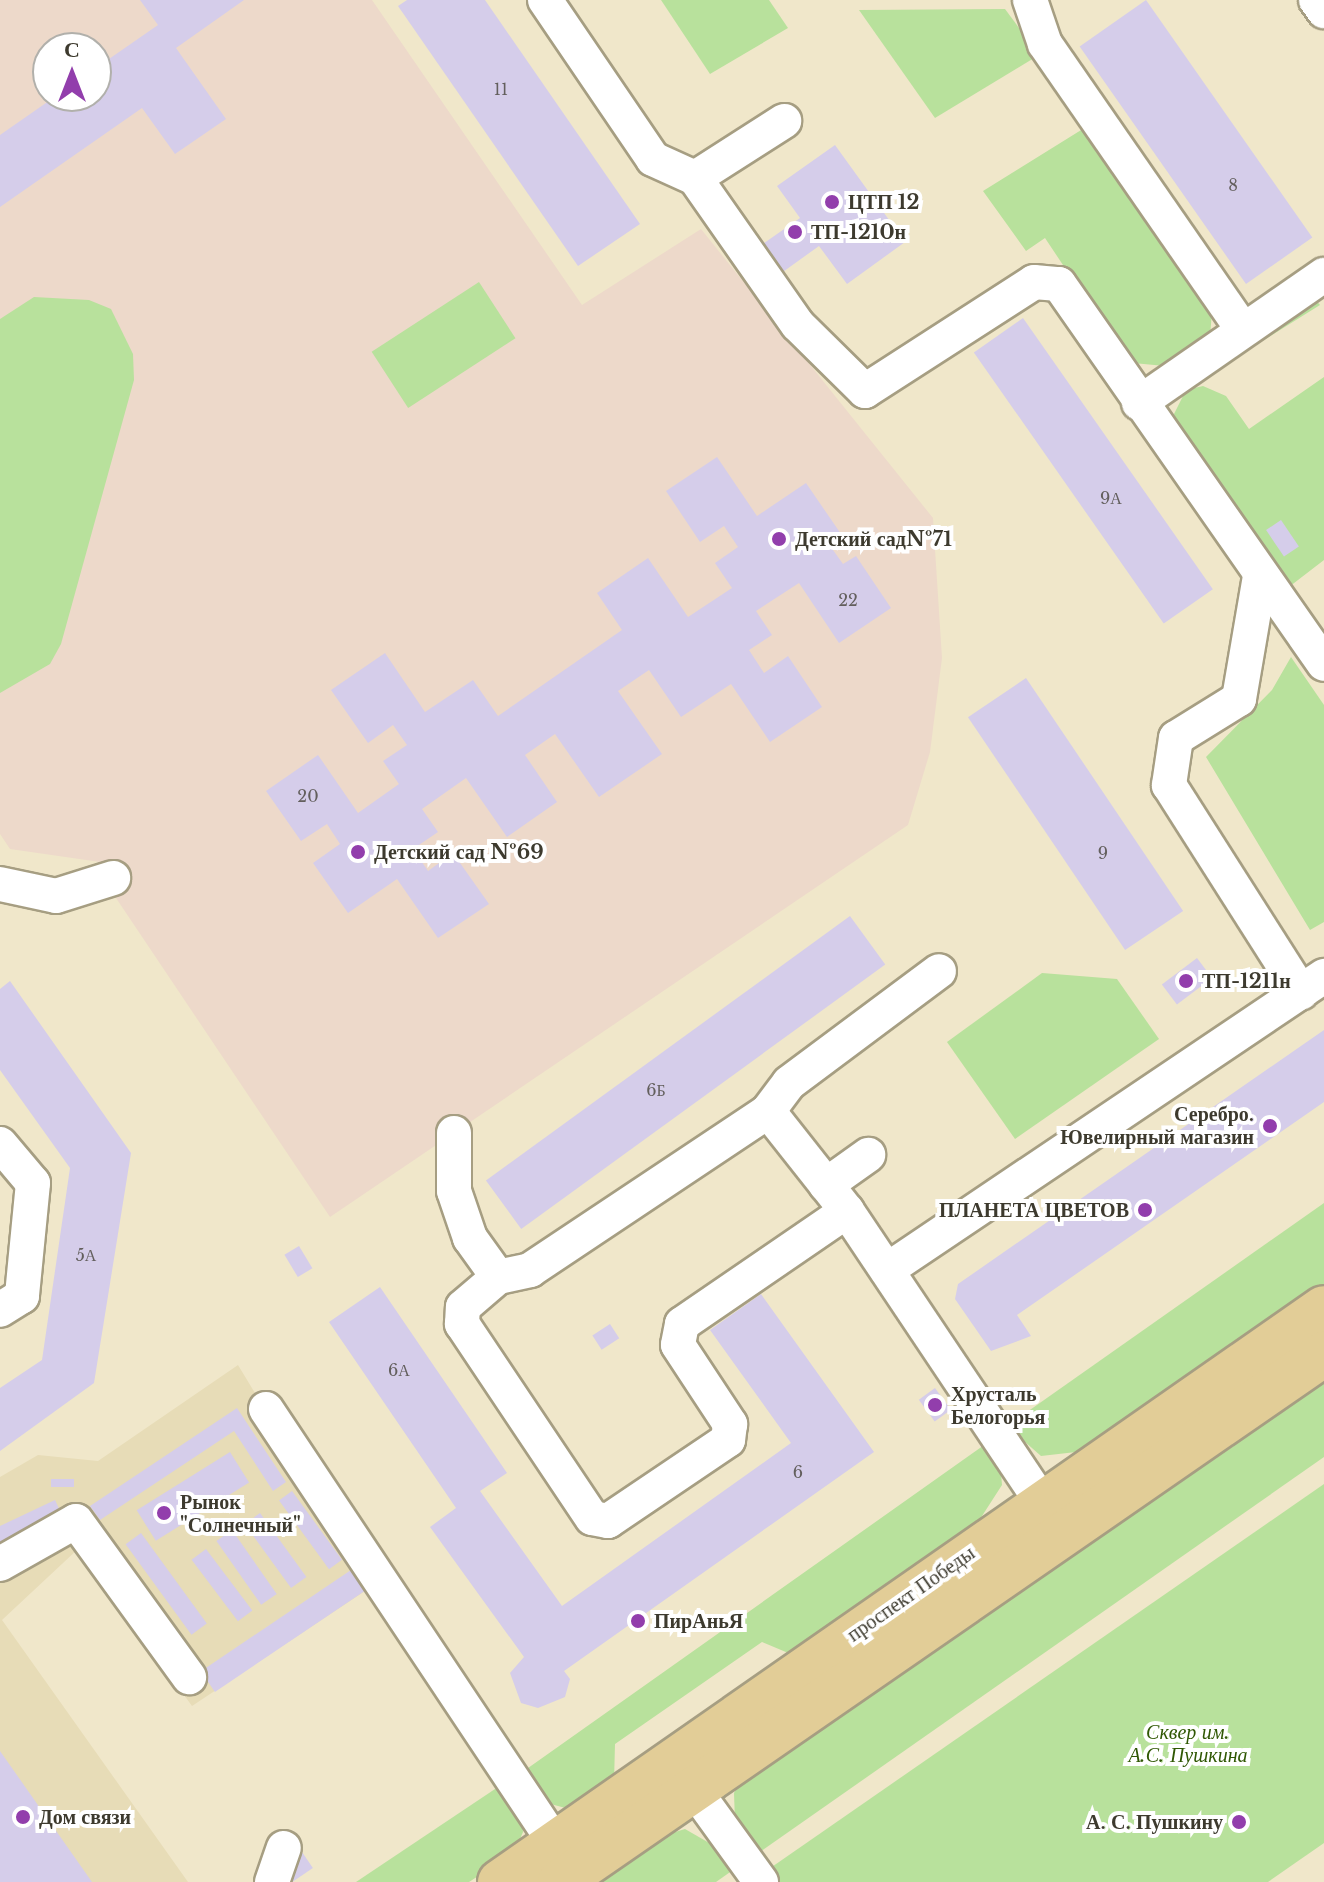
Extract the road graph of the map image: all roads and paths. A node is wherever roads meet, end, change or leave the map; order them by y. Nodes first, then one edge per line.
1 (545, 0) edge
2 (1030, 0) edge
3 (1316, 0) edge
4 (1324, 11) edge
5 (784, 121) dead end
6 (695, 178) junction
7 (1324, 275) edge
8 (1242, 328) junction
9 (1139, 403) junction
10 (1260, 576) junction
11 (1324, 664) edge
12 (113, 878) dead end
13 (0, 884) edge
14 (939, 971) dead end
15 (1313, 984) edge
16 (768, 1111) junction
17 (454, 1133) dead end
18 (0, 1144) edge
19 (868, 1155) dead end
20 (836, 1198) junction
21 (887, 1270) junction
22 (498, 1277) junction
23 (1324, 1308) edge
24 (0, 1310) edge
25 (1324, 1354) edge
26 (266, 1409) dead end
27 (1044, 1505) junction
28 (0, 1564) edge
29 (189, 1677) dead end
30 (693, 1788) junction
31 (284, 1848) dead end
32 (558, 1863) edge
33 (272, 1882) edge
34 (500, 1882) edge
35 (761, 1882) edge

1 - 6 street
2 - 8 street
3 - 4 street
5 - 6 street
6 - 9 street
7 - 8 street
8 - 9 street
9 - 10 street
10 - 11 street
10 - 15 street
12 - 13 street
14 - 16 street
15 - 21 street
16 - 20 street
16 - 22 street
17 - 22 street
18 - 24 street
19 - 20 street
20 - 21 street
20 - 22 street
21 - 27 street
23 - 27 main road, проспект Победы
25 - 30 main road, проспект Победы
26 - 32 street
27 - 32 main road, проспект Победы
28 - 29 street
30 - 32 main road, проспект Победы
30 - 35 street
31 - 33 street
32 - 34 main road, проспект Победы

